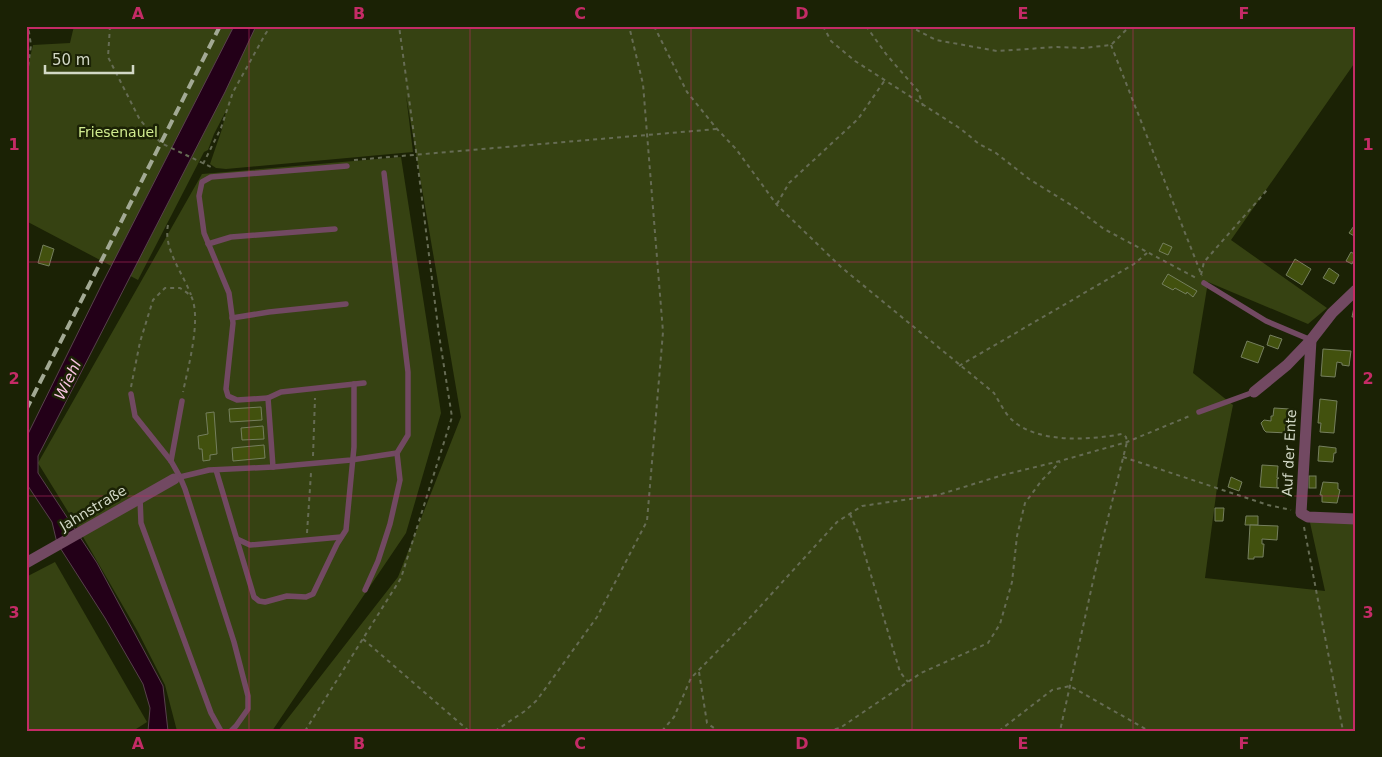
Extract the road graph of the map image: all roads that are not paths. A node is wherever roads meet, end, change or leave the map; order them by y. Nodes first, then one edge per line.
1 (347, 166) dead end
2 (384, 173) dead end
3 (335, 229) dead end
4 (208, 244) junction
5 (1204, 283) road end
6 (1356, 290) edge
7 (346, 304) dead end
8 (232, 318) junction
9 (1311, 340) junction
10 (364, 383) dead end
11 (354, 384) junction
12 (1254, 392) joint
13 (131, 394) road end
14 (268, 398) junction
15 (182, 401) road end
16 (1199, 412) road end
17 (397, 453) junction
18 (351, 460) junction
19 (172, 461) junction
20 (272, 466) junction
21 (216, 470) junction
22 (177, 478) junction
23 (140, 498) junction
24 (1356, 519) edge
25 (341, 537) junction
26 (236, 539) junction
27 (26, 563) edge
28 (364, 590) dead end
29 (220, 731) edge
30 (231, 731) edge

1 - 4 lane
2 - 17 lane
3 - 4 lane
4 - 8 lane
5 - 9 lane
6 - 9 street
7 - 8 lane
8 - 14 lane
9 - 12 street
9 - 24 street, Auf der Ente
10 - 11 lane
11 - 14 lane
11 - 18 lane
12 - 16 lane
13 - 19 lane
14 - 20 lane
15 - 19 lane
17 - 18 lane
17 - 28 lane
18 - 20 lane
18 - 25 lane
19 - 22 lane
20 - 21 lane
21 - 22 lane
21 - 26 lane
22 - 23 street, Jahnstraße
22 - 30 lane
23 - 27 street, Jahnstraße
23 - 29 lane
25 - 26 lane
25 - 26 lane

